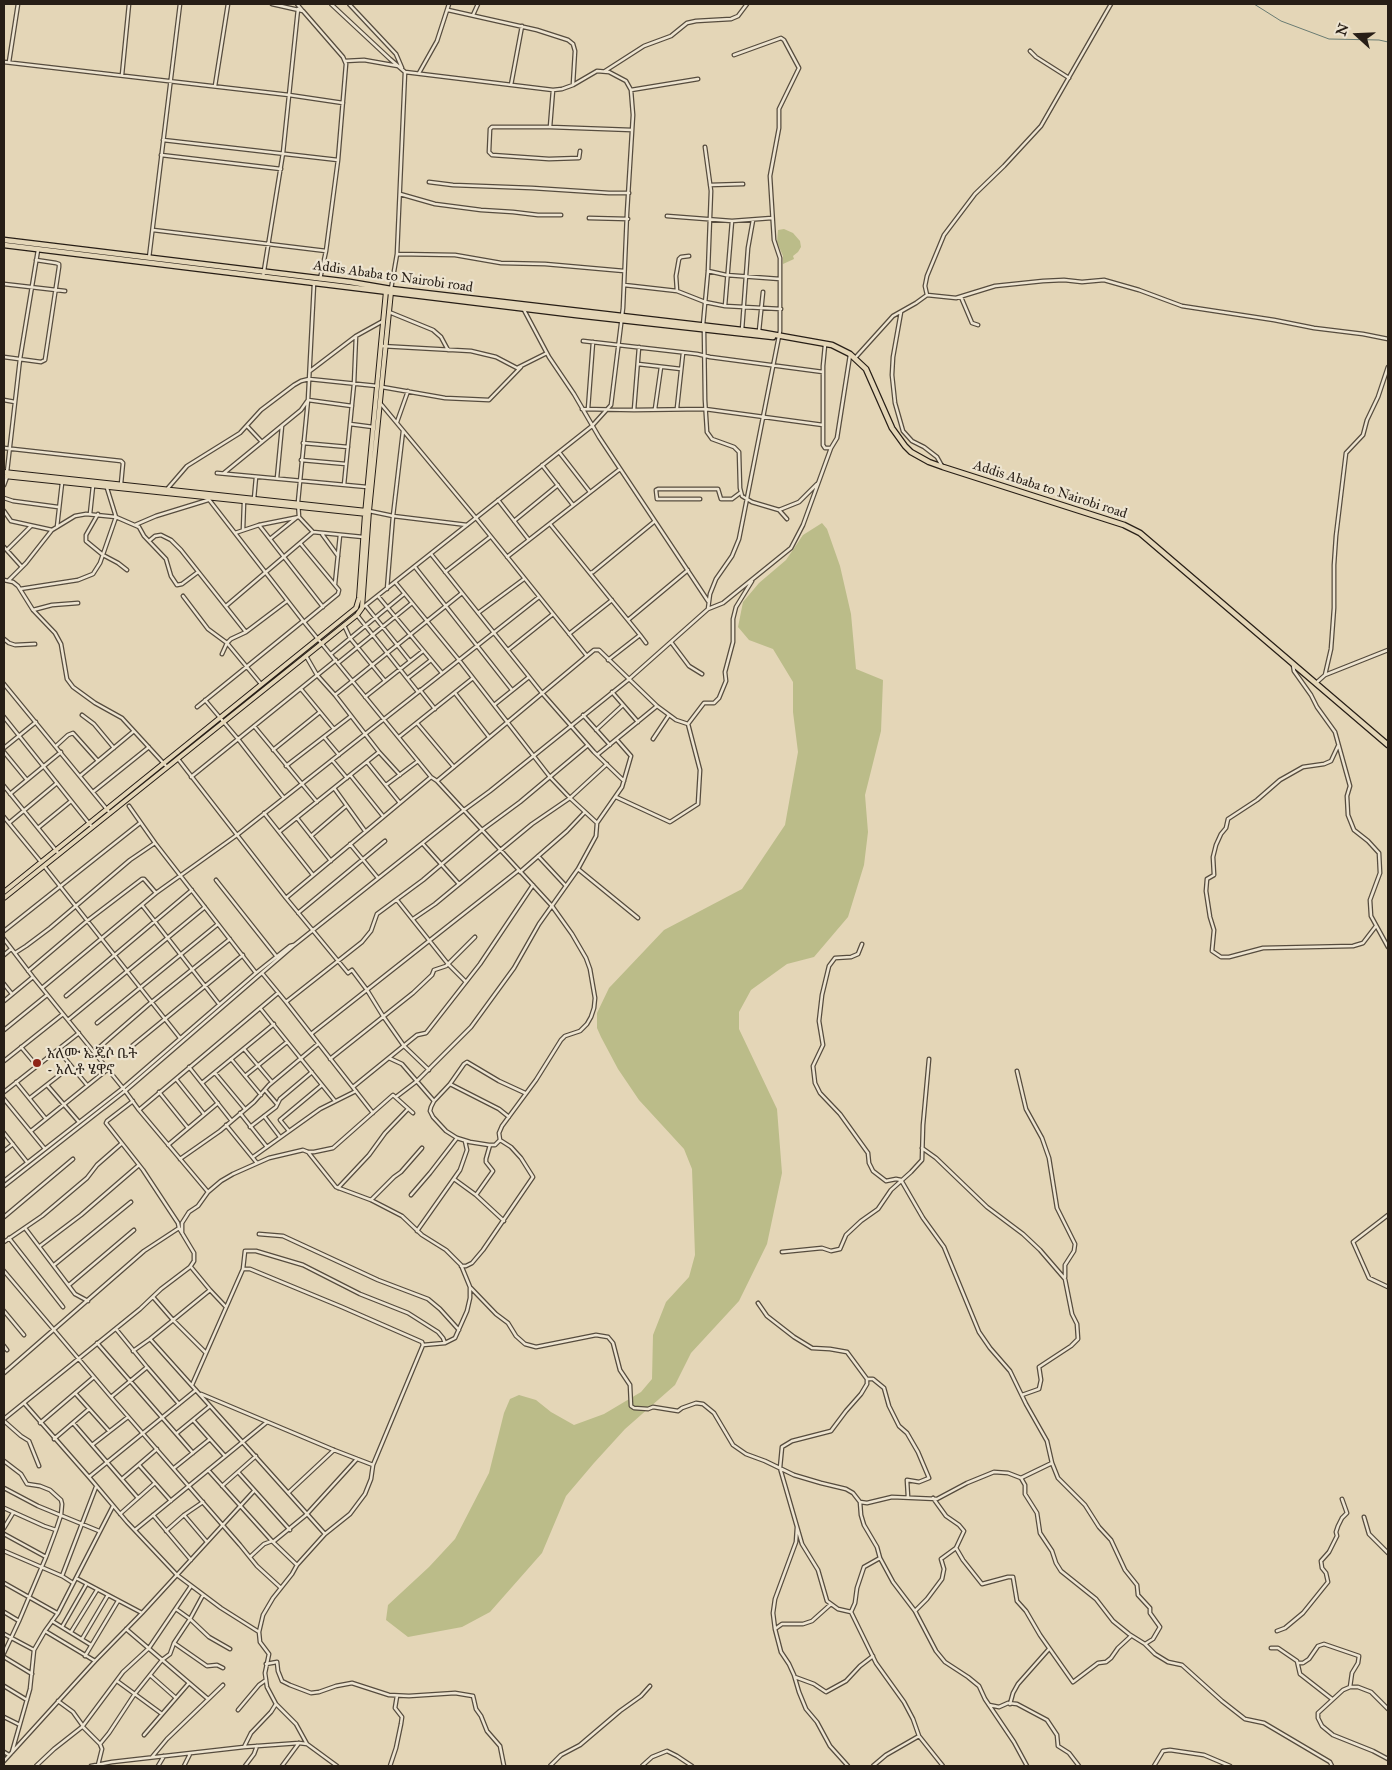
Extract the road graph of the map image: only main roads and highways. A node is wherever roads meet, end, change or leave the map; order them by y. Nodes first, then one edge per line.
1 (4, 240) edge
2 (4, 245) edge
3 (149, 261) junction
4 (264, 274) junction
5 (388, 291) junction
6 (622, 318) junction
7 (703, 328) junction
8 (779, 337) junction
9 (383, 347) junction
10 (380, 386) junction
11 (376, 427) junction
12 (5, 474) edge
13 (254, 500) junction
14 (368, 512) junction
15 (320, 641) junction
16 (222, 720) junction
17 (1388, 745) edge
18 (165, 766) junction
19 (43, 864) junction
20 (4, 892) edge
21 (4, 898) edge

1 - 3 highway, Addis Ababa to Nairobi road
2 - 3 highway, Addis Ababa to Nairobi road
3 - 4 highway, Addis Ababa to Nairobi road
4 - 5 highway, Addis Ababa to Nairobi road
4 - 5 highway, Addis Ababa to Nairobi road
5 - 6 highway, Addis Ababa to Nairobi road
5 - 6 highway, Addis Ababa to Nairobi road
5 - 9 main road
5 - 9 main road
6 - 7 highway, Addis Ababa to Nairobi road
7 - 8 highway, Addis Ababa to Nairobi road
7 - 8 highway, Addis Ababa to Nairobi road
8 - 17 highway, Addis Ababa to Nairobi road
9 - 10 main road
10 - 11 main road
10 - 11 main road
11 - 14 main road
12 - 13 main road
12 - 13 main road
13 - 14 main road
14 - 15 main road
14 - 15 main road
15 - 16 main road
15 - 16 main road
16 - 18 main road
16 - 18 main road
18 - 19 main road
19 - 20 main road
19 - 21 main road

